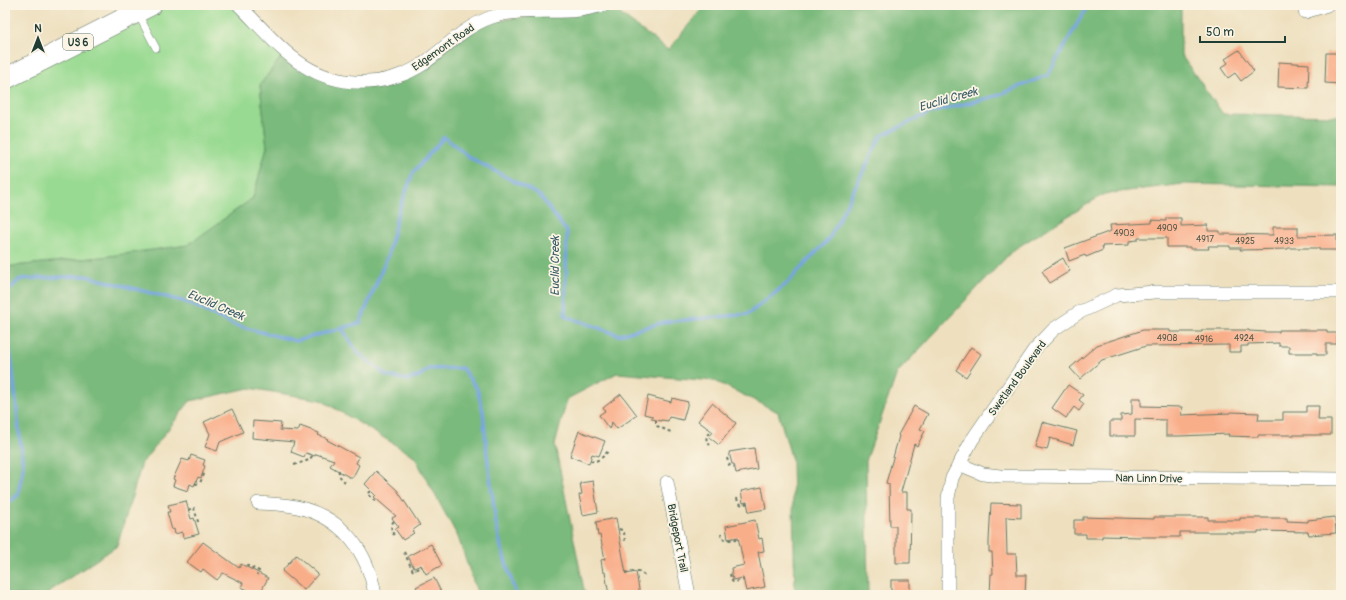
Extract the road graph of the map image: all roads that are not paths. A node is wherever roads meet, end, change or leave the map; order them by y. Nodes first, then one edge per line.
1 (239, 5) edge
2 (603, 5) edge
3 (1327, 5) edge
4 (144, 9) edge
5 (1305, 12) dead end
6 (156, 48) dead end
7 (5, 79) edge
8 (1341, 292) edge
9 (959, 464) junction
10 (1341, 479) edge
11 (667, 482) dead end
12 (258, 503) dead end
13 (375, 595) edge
14 (690, 595) edge
15 (948, 595) edge

1 - 2 street, Edgemont Road
3 - 5 street
4 - 6 lane
4 - 7 main road, US 6
8 - 9 street, Swetland Boulevard
9 - 10 street, Nan Linn Drive
9 - 15 street, Swetland Boulevard
11 - 14 street, Bridgeport Trail
12 - 13 street

